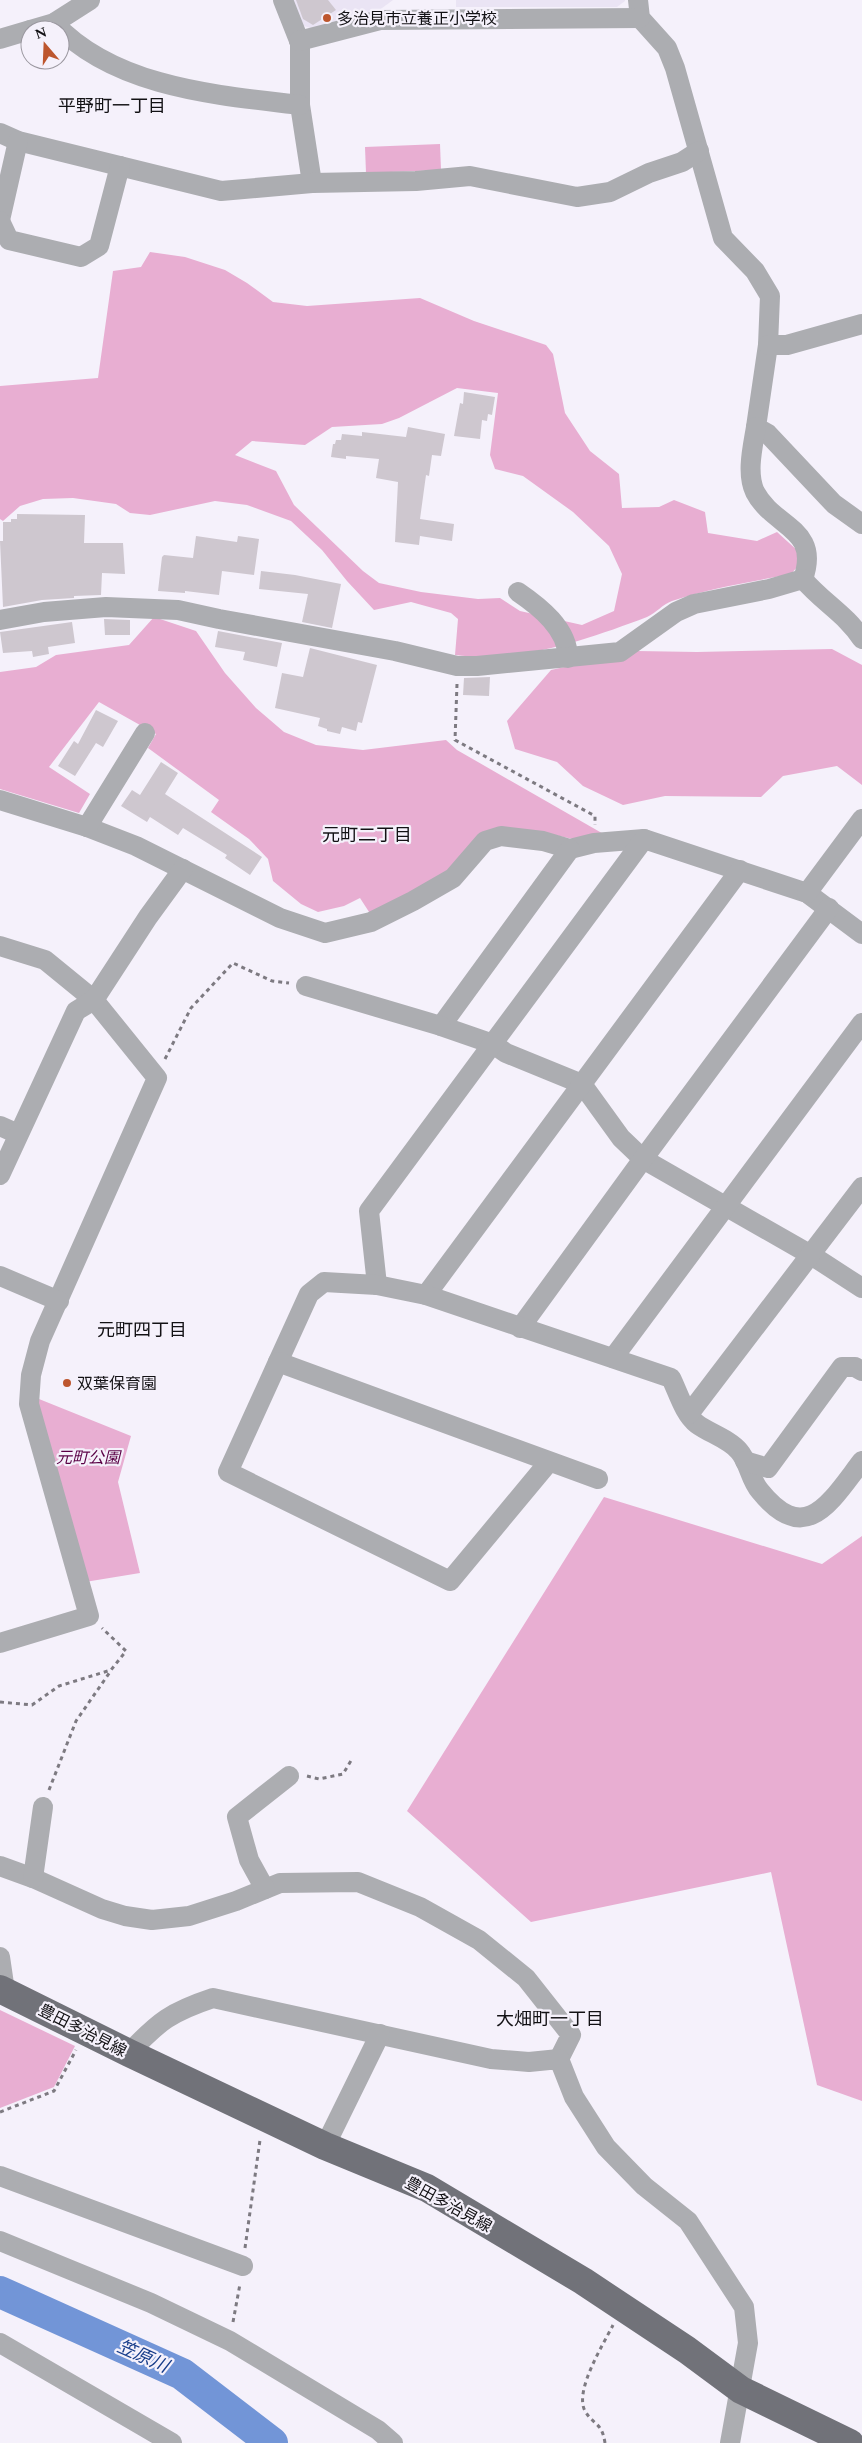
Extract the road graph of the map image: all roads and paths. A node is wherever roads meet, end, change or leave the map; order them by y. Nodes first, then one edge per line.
1 (90, 0) edge
2 (283, 0) edge
3 (639, 9) edge
4 (59, 20) edge
5 (20, 33) edge
6 (0, 39) edge
7 (70, 39) edge
8 (299, 41) junction
9 (300, 105) junction
10 (9, 137) edge
11 (699, 151) junction
12 (120, 166) junction
13 (312, 182) junction
14 (0, 221) edge
15 (862, 324) edge
16 (768, 346) junction
17 (756, 427) junction
18 (862, 524) edge
19 (802, 579) junction
20 (518, 592) dead end
21 (0, 620) edge
22 (862, 639) edge
23 (568, 658) junction
24 (457, 666) junction
25 (145, 733) dead end
26 (0, 800) edge
27 (862, 819) edge
28 (87, 828) junction
29 (644, 839) junction
30 (594, 843) junction
31 (570, 849) junction
32 (183, 869) junction
33 (740, 870) junction
34 (808, 893) junction
35 (829, 908) junction
36 (862, 934) edge
37 (0, 946) edge
38 (306, 986) joint
39 (94, 1000) junction
40 (862, 1023) edge
41 (441, 1026) junction
42 (493, 1044) junction
43 (157, 1078) junction
44 (582, 1084) junction
45 (9, 1130) edge
46 (642, 1159) junction
47 (0, 1175) edge
48 (862, 1187) edge
49 (724, 1207) junction
50 (811, 1254) junction
51 (0, 1276) edge
52 (377, 1285) junction
53 (862, 1288) edge
54 (426, 1295) junction
55 (59, 1301) junction
56 (520, 1328) junction
57 (613, 1358) junction
58 (278, 1362) junction
59 (862, 1372) edge
60 (688, 1414) junction
61 (745, 1461) junction
62 (862, 1461) edge
63 (548, 1463) junction
64 (598, 1479) dead end
65 (89, 1616) junction
66 (0, 1643) edge
67 (111, 1670) junction
68 (0, 1702) edge
69 (352, 1759) dead end
70 (289, 1776) joint
71 (43, 1806) joint
72 (0, 1866) edge
73 (33, 1878) junction
74 (265, 1889) junction
75 (0, 1957) edge
76 (3, 1990) edge
77 (86, 2032) junction
78 (380, 2034) junction
79 (129, 2054) junction
80 (559, 2059) junction
81 (0, 2112) edge
82 (263, 2117) junction
83 (325, 2146) junction
84 (0, 2176) edge
85 (0, 2241) edge
86 (243, 2266) junction
87 (622, 2306) junction
88 (230, 2341) junction
89 (0, 2342) edge
90 (741, 2390) junction
91 (172, 2443) edge
92 (393, 2443) edge
93 (605, 2443) edge
94 (730, 2443) edge
95 (850, 2443) edge

1 - 4 street
2 - 8 street
3 - 8 street
3 - 11 street
5 - 6 street
7 - 9 street
8 - 9 street
9 - 13 street
10 - 12 street
10 - 14 street
11 - 13 street
11 - 16 street
12 - 13 street
12 - 14 street
15 - 16 street
16 - 17 street
17 - 18 street
17 - 19 street
19 - 22 street
19 - 23 street
20 - 23 street
21 - 24 street
23 - 24 street
24 - 30 path
25 - 28 street
26 - 28 street
27 - 34 street
28 - 32 street
29 - 30 street
29 - 33 street
29 - 42 street
30 - 31 street
31 - 32 street
31 - 41 street
32 - 39 street
33 - 34 street
33 - 44 street
34 - 35 street
35 - 36 street
35 - 46 street
37 - 39 street
38 - 41 street
38 - 43 path
39 - 43 street
39 - 45 street
40 - 49 street
41 - 42 street
42 - 44 street
42 - 52 street
43 - 55 street
44 - 46 street
44 - 54 street
45 - 47 street
46 - 49 street
46 - 56 street
48 - 50 street
49 - 50 street
49 - 57 street
50 - 53 street
50 - 60 street
51 - 55 street
52 - 54 street
52 - 58 street
54 - 56 street
55 - 65 street
56 - 57 street
57 - 60 street
58 - 63 street
58 - 63 street
59 - 61 street
60 - 61 street
61 - 62 street
63 - 64 street
65 - 66 street
65 - 67 path
67 - 68 path
67 - 71 path
69 - 70 path
70 - 74 street
71 - 73 street
72 - 73 street
73 - 74 street
74 - 80 street
75 - 76 street
76 - 77 main road, 豊田多治見線
77 - 79 main road, 豊田多治見線
77 - 81 path
78 - 79 street
78 - 80 street
78 - 83 street
79 - 82 main road, 豊田多治見線
80 - 90 street
82 - 83 main road, 豊田多治見線
82 - 86 path
83 - 87 main road, 豊田多治見線
84 - 86 street
85 - 88 street
86 - 88 path
87 - 90 main road, 豊田多治見線
87 - 93 path
88 - 92 street
89 - 91 street
90 - 94 street
90 - 95 main road, 豊田多治見線

